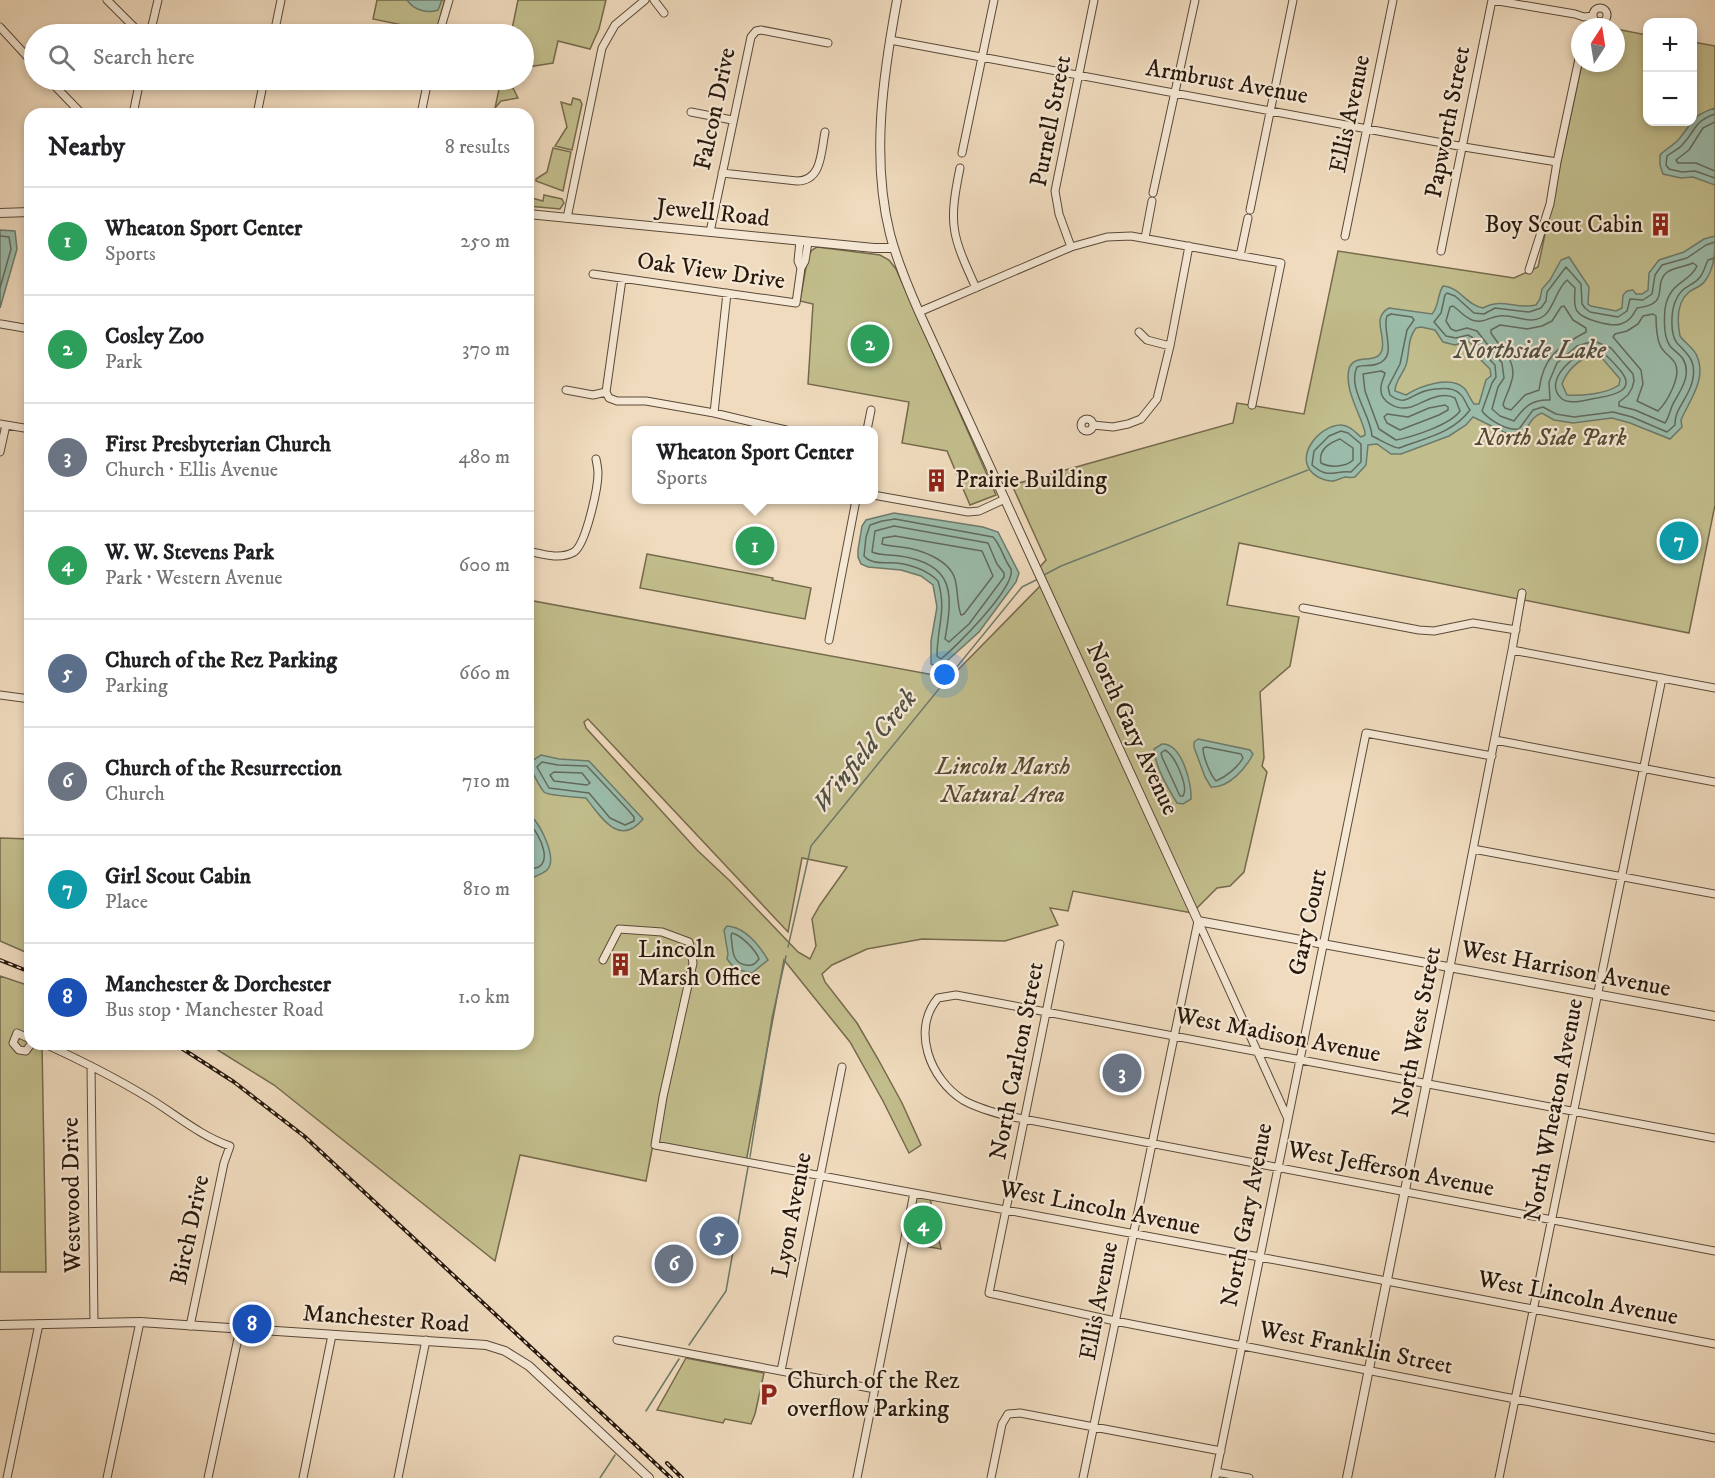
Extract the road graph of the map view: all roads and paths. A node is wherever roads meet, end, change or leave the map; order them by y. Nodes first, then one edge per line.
1 (108, 0) edge
2 (158, 0) edge
3 (281, 0) edge
4 (449, 0) edge
5 (645, 0) edge
6 (654, 0) edge
7 (897, 0) edge
8 (994, 0) edge
9 (1094, 0) edge
10 (1195, 0) edge
11 (1293, 0) edge
12 (1393, 0) edge
13 (1492, 0) edge
14 (664, 12) dead end
15 (1593, 16) dead end
16 (1584, 17) joint
17 (131, 24) edge
18 (152, 24) edge
19 (275, 24) edge
20 (442, 24) edge
21 (0, 27) edge
22 (890, 40) junction
23 (828, 43) dead end
24 (24, 53) edge
25 (983, 57) junction
26 (1576, 72) edge
27 (1079, 75) junction
28 (59, 90) edge
29 (138, 90) edge
30 (262, 90) edge
31 (426, 90) edge
32 (1175, 93) junction
33 (76, 108) edge
34 (134, 108) edge
35 (258, 108) edge
36 (422, 108) edge
37 (1271, 110) junction
38 (691, 112) dead end
39 (732, 120) junction
40 (1367, 128) junction
41 (825, 132) dead end
42 (1464, 147) junction
43 (962, 153) dead end
44 (1557, 162) junction
45 (960, 168) dead end
46 (722, 173) junction
47 (1154, 193) dead end
48 (1152, 201) dead end
49 (1251, 210) dead end
50 (24, 212) edge
51 (0, 213) edge
52 (534, 215) edge
53 (567, 218) junction
54 (1248, 218) dead end
55 (710, 232) junction
56 (1345, 236) dead end
57 (1145, 238) junction
58 (804, 241) junction
59 (1189, 246) junction
60 (1071, 247) junction
61 (894, 248) junction
62 (1441, 250) dead end
63 (1240, 256) junction
64 (1529, 270) dead end
65 (593, 274) dead end
66 (622, 279) junction
67 (976, 288) junction
68 (727, 293) junction
69 (919, 312) junction
70 (1, 324) edge
71 (24, 327) edge
72 (1139, 332) dead end
73 (1170, 346) junction
74 (566, 390) dead end
75 (606, 392) junction
76 (1252, 405) dead end
77 (872, 410) dead end
78 (714, 412) junction
79 (3, 425) edge
80 (1093, 425) dead end
81 (759, 426) edge
82 (868, 426) edge
83 (24, 428) edge
84 (0, 452) edge
85 (596, 459) dead end
86 (878, 496) edge
87 (1005, 499) junction
88 (855, 504) edge
89 (534, 552) edge
90 (1522, 593) dead end
91 (1303, 608) dead end
92 (1516, 630) junction
93 (829, 640) dead end
94 (1512, 650) junction
95 (1662, 678) junction
96 (1715, 688) edge
97 (0, 695) edge
98 (24, 698) edge
99 (1495, 741) junction
100 (1492, 756) junction
101 (1644, 768) junction
102 (1715, 782) edge
103 (1473, 849) junction
104 (1622, 877) junction
105 (1715, 894) edge
106 (1198, 921) junction
107 (1060, 944) dead end
108 (1324, 944) junction
109 (603, 960) dead end
110 (1450, 967) junction
111 (1598, 994) junction
112 (1047, 1012) junction
113 (1715, 1016) edge
114 (24, 1036) edge
115 (1173, 1036) junction
116 (27, 1050) edge
117 (58, 1050) edge
118 (1258, 1051) junction
119 (1299, 1059) junction
120 (91, 1066) junction
121 (842, 1066) dead end
122 (1427, 1083) junction
123 (1574, 1112) junction
124 (1288, 1119) junction
125 (1024, 1120) junction
126 (1715, 1138) edge
127 (1151, 1144) junction
128 (1277, 1168) junction
129 (820, 1176) junction
130 (1405, 1192) junction
131 (914, 1193) junction
132 (1006, 1210) junction
133 (1552, 1220) junction
134 (1133, 1234) junction
135 (1715, 1251) edge
136 (1259, 1257) junction
137 (1387, 1281) junction
138 (989, 1293) joint
139 (1534, 1308) junction
140 (1115, 1321) junction
141 (140, 1322) junction
142 (94, 1323) junction
143 (39, 1324) junction
144 (0, 1325) edge
145 (190, 1326) junction
146 (240, 1329) junction
147 (332, 1335) junction
148 (426, 1340) junction
149 (617, 1340) dead end
150 (1715, 1344) edge
151 (1242, 1345) junction
152 (780, 1371) junction
153 (1369, 1371) junction
154 (875, 1389) junction
155 (1515, 1398) junction
156 (1094, 1427) junction
157 (1715, 1438) edge
158 (1221, 1451) junction
159 (1216, 1475) edge
160 (7, 1478) edge
161 (107, 1478) edge
162 (208, 1478) edge
163 (303, 1478) edge
164 (398, 1478) edge
165 (649, 1478) edge
166 (857, 1478) edge
167 (991, 1478) edge
168 (1083, 1478) edge
169 (1249, 1478) edge
170 (1347, 1478) edge
171 (1499, 1478) edge

1 - 17 street
2 - 18 street
3 - 19 street
4 - 20 street
5 - 53 street
6 - 14 street
7 - 22 street, North Gary Avenue
8 - 25 street
9 - 27 street, Purnell Street
10 - 32 street
11 - 37 street
12 - 40 street, Ellis Avenue
13 - 16 street
13 - 42 street, Papworth Street
15 - 16 street
21 - 24 street
22 - 25 street, Armbrust Avenue
22 - 61 street, North Gary Avenue
23 - 39 street, Falcon Drive
25 - 27 street, Armbrust Avenue
25 - 43 street
26 - 44 street
27 - 32 street, Armbrust Avenue
27 - 60 street, Purnell Street
28 - 33 street
29 - 34 street
30 - 35 street
31 - 36 street
32 - 37 street, Armbrust Avenue
32 - 47 street
37 - 40 street, Armbrust Avenue
37 - 49 street
38 - 39 street
39 - 46 street, Falcon Drive
40 - 42 street, Armbrust Avenue
40 - 56 street, Ellis Avenue
41 - 46 street
42 - 44 street, Armbrust Avenue
42 - 62 street, Papworth Street
44 - 64 street
45 - 67 street
46 - 55 street, Falcon Drive
48 - 57 street
50 - 51 street
52 - 53 street, Jewell Road
53 - 55 street, Jewell Road
54 - 63 street
55 - 58 street, Jewell Road
57 - 59 street
57 - 60 street
58 - 61 street, Jewell Road
58 - 68 street, Oak View Drive
59 - 63 street
59 - 73 street
60 - 67 street
61 - 69 street, North Gary Avenue
63 - 76 street
65 - 66 street, Oak View Drive
66 - 68 street, Oak View Drive
66 - 75 street
67 - 69 street
68 - 78 street
69 - 87 street, North Gary Avenue
70 - 71 street
72 - 73 street
73 - 80 street
74 - 75 street
75 - 78 street
77 - 82 street
78 - 81 street
79 - 83 street
79 - 84 street
85 - 89 street
86 - 87 street
87 - 106 street, North Gary Avenue
88 - 93 street
90 - 92 street, North West Street
91 - 92 street
92 - 94 street, North West Street
94 - 95 street
94 - 99 street, North West Street
95 - 96 street
95 - 101 street, North Wheaton Avenue
97 - 98 street
99 - 100 street, North West Street
99 - 101 street
100 - 103 street, North West Street
100 - 108 street, Gary Court
101 - 102 street
101 - 104 street, North Wheaton Avenue
103 - 104 street
103 - 110 street, North West Street
104 - 105 street
104 - 111 street, North Wheaton Avenue
106 - 108 street, West Harrison Avenue
106 - 115 street, Ellis Avenue
106 - 118 street, North Gary Avenue
107 - 112 street, North Carlton Street
108 - 110 street, West Harrison Avenue
108 - 119 street, Gary Court
109 - 129 street, West Lincoln Avenue
110 - 111 street, West Harrison Avenue
110 - 122 street, North West Street
111 - 113 street, West Harrison Avenue
111 - 123 street, North Wheaton Avenue
112 - 115 street, West Madison Avenue
112 - 125 street, North Carlton Street
112 - 125 street, West Madison Avenue
114 - 116 street
115 - 118 street, West Madison Avenue
115 - 127 street, Ellis Avenue
117 - 120 street
118 - 119 street, West Madison Avenue
118 - 124 street, North Gary Avenue
119 - 122 street, West Madison Avenue
119 - 124 street, Gary Court
120 - 142 street, Westwood Drive
120 - 145 street, Birch Drive
121 - 129 street, Lyon Avenue
122 - 123 street, West Madison Avenue
122 - 130 street, North West Street
123 - 126 street, West Madison Avenue
123 - 133 street, North Wheaton Avenue
124 - 128 street, North Gary Avenue
125 - 127 street, West Jefferson Avenue
125 - 132 street, North Carlton Street
127 - 128 street, West Jefferson Avenue
127 - 134 street, Ellis Avenue
128 - 130 street, West Jefferson Avenue
128 - 136 street, North Gary Avenue
129 - 131 street, West Lincoln Avenue
129 - 152 street, Lyon Avenue
130 - 133 street, West Jefferson Avenue
130 - 137 street, North West Street
131 - 132 street, West Lincoln Avenue
131 - 154 street
132 - 134 street, West Lincoln Avenue
132 - 138 street, North Carlton Street
133 - 135 street, West Jefferson Avenue
133 - 139 street, North Wheaton Avenue
134 - 136 street, West Lincoln Avenue
134 - 140 street, Ellis Avenue
136 - 137 street, West Lincoln Avenue
136 - 151 street, North Gary Avenue
137 - 139 street, West Lincoln Avenue
137 - 153 street, North West Street
138 - 140 street, West Franklin Street
139 - 150 street, West Lincoln Avenue
139 - 155 street, North Wheaton Avenue
140 - 151 street, West Franklin Street
140 - 156 street, Ellis Avenue
141 - 142 street, Manchester Road
141 - 145 street, Manchester Road
141 - 161 street
142 - 143 street, Manchester Road
143 - 144 street, Manchester Road
143 - 160 street
145 - 146 street, Manchester Road
146 - 147 street, Manchester Road
146 - 162 street
147 - 148 street, Manchester Road
147 - 163 street
148 - 164 street
148 - 165 street, Manchester Road
149 - 152 street
151 - 153 street, West Franklin Street
151 - 158 street, North Gary Avenue
152 - 154 street
153 - 155 street, West Franklin Street
153 - 170 street, North West Street
154 - 166 street
155 - 157 street, West Franklin Street
155 - 171 street, North Wheaton Avenue
156 - 158 street
156 - 167 street
156 - 168 street, Ellis Avenue
158 - 159 street, North Gary Avenue
159 - 169 street

